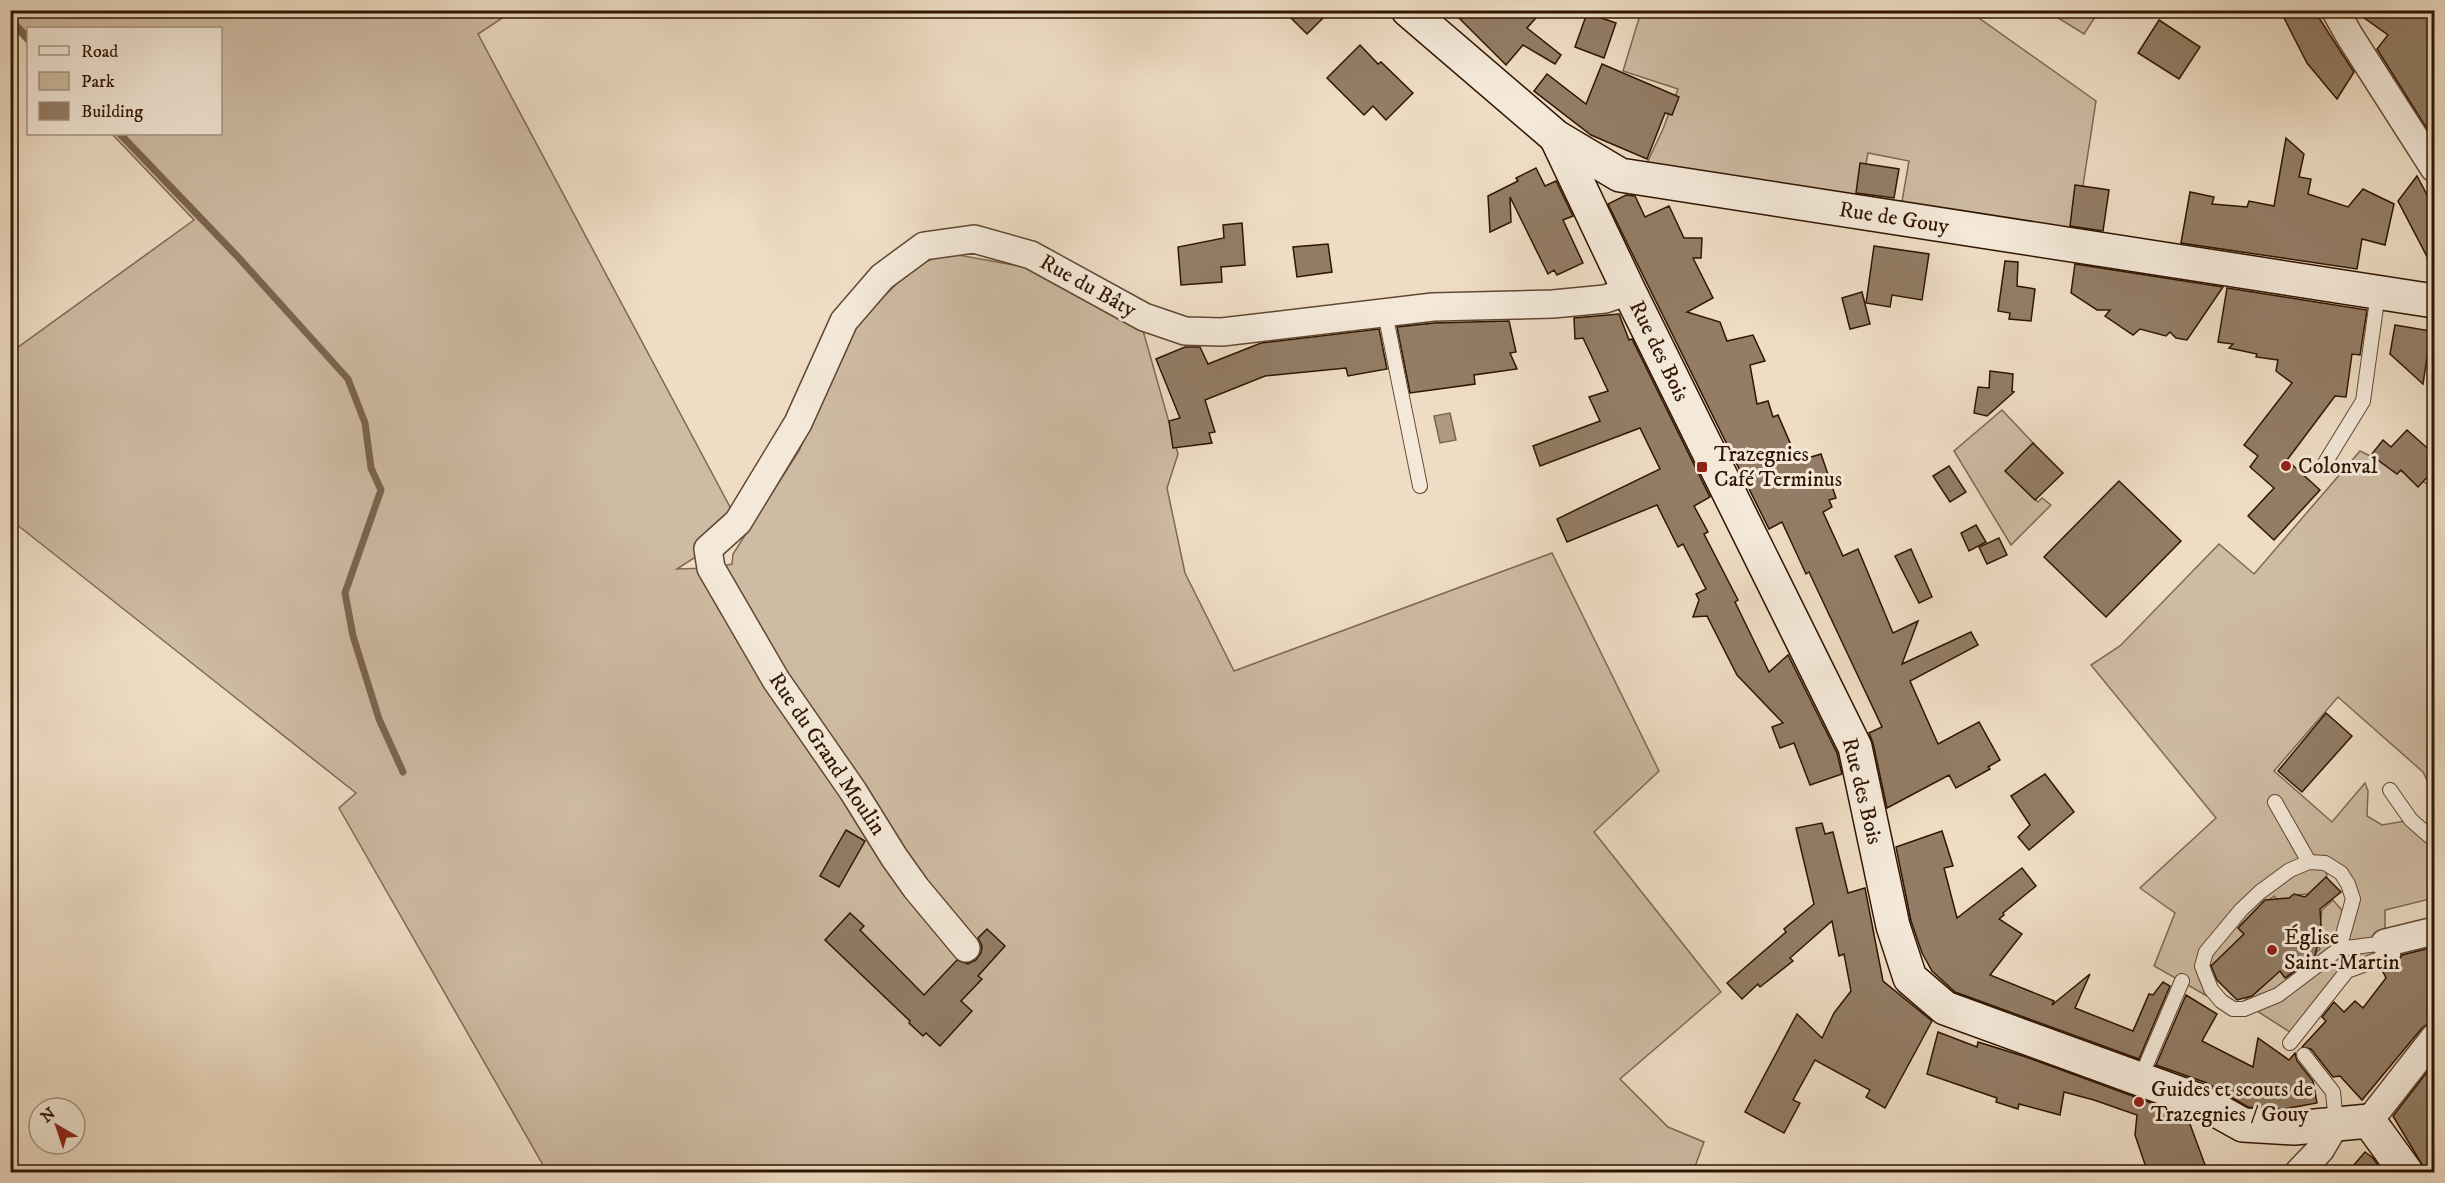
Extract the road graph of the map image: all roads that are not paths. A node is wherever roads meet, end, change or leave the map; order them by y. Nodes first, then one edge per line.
1 (1408, 10) edge
2 (2335, 10) edge
3 (1556, 136) junction
4 (2434, 168) edge
5 (1629, 291) junction
6 (2378, 293) junction
7 (2434, 301) edge
8 (1385, 313) junction
9 (2325, 464) dead end
10 (1420, 486) dead end
11 (708, 549) joint
12 (2390, 790) dead end
13 (2275, 802) dead end
14 (2434, 840) edge
15 (2309, 862) junction
16 (2434, 931) edge
17 (2388, 943) junction
18 (966, 948) dead end
19 (2339, 949) junction
20 (2182, 981) dead end
21 (2434, 1038) edge
22 (2289, 1043) dead end
23 (2304, 1055) dead end
24 (2140, 1079) junction
25 (2369, 1121) junction
26 (2336, 1123) junction
27 (2299, 1173) edge
28 (2406, 1173) edge

1 - 3 street, Rue de Gouy
2 - 4 street
3 - 5 street, Rue des Bois
3 - 6 street, Rue de Gouy
5 - 8 street, Rue du Bâty
5 - 24 street, Rue des Bois
6 - 7 street, Rue de Gouy
6 - 9 lane
8 - 10 lane
8 - 11 street, Rue du Bâty
11 - 18 street, Rue du Grand Moulin
12 - 14 lane
13 - 15 lane
15 - 19 lane
15 - 19 lane
16 - 17 street
17 - 19 lane
17 - 22 lane
20 - 24 lane
21 - 25 street
23 - 26 lane
24 - 26 street, Rue des Bois
25 - 26 street, Rue des Bois
25 - 28 street
26 - 27 street

